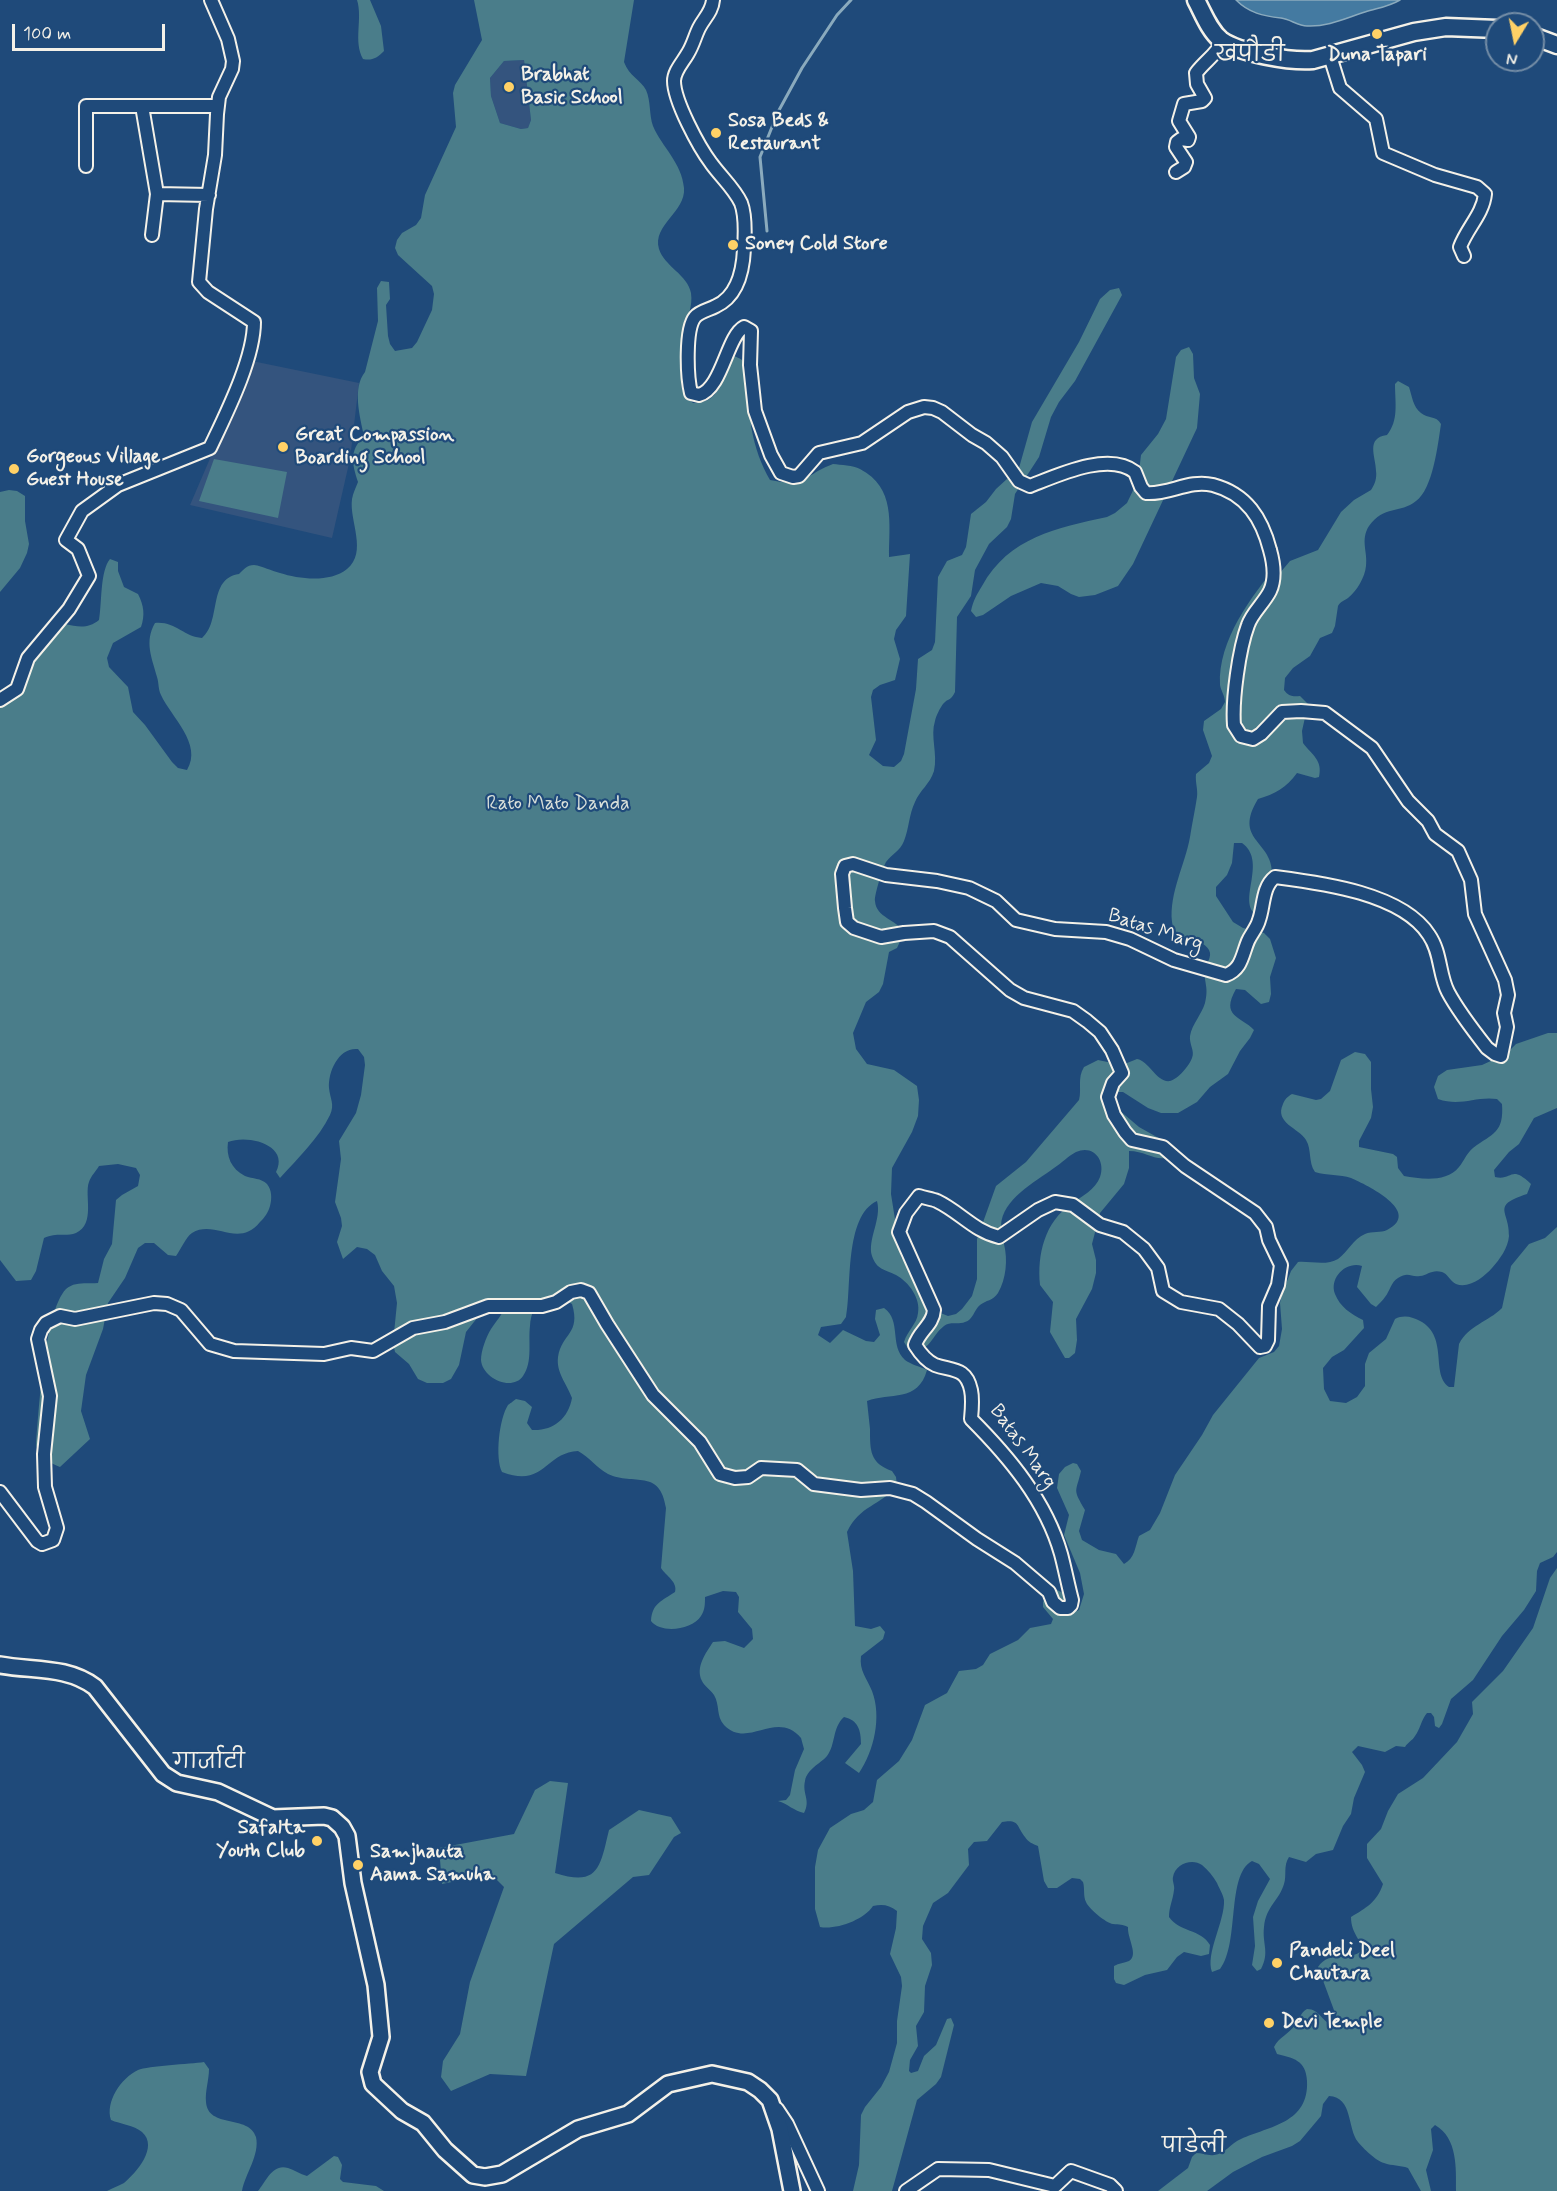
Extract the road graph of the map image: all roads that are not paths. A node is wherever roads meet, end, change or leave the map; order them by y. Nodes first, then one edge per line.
1 (211, 0) edge
2 (713, 0) edge
3 (1196, 0) edge
4 (1485, 29) edge
5 (1223, 41) junction
6 (1330, 56) junction
7 (142, 106) junction
8 (218, 106) junction
9 (86, 166) dead end
10 (1176, 172) dead end
11 (157, 194) junction
12 (209, 195) junction
13 (152, 235) dead end
14 (1464, 256) dead end
15 (0, 700) edge
16 (0, 1492) edge
17 (0, 1665) edge
18 (770, 2100) junction
19 (792, 2191) edge
20 (818, 2191) edge
21 (906, 2191) edge
22 (1116, 2191) edge

1 - 8 street
2 - 16 street, Batas Marg
3 - 5 main road
4 - 6 main road
5 - 6 main road
5 - 10 street
6 - 14 street
7 - 8 street
7 - 9 street
7 - 11 street
8 - 12 street
11 - 12 street
11 - 13 street
12 - 15 street
17 - 18 street
18 - 19 street
18 - 20 street
21 - 22 street

